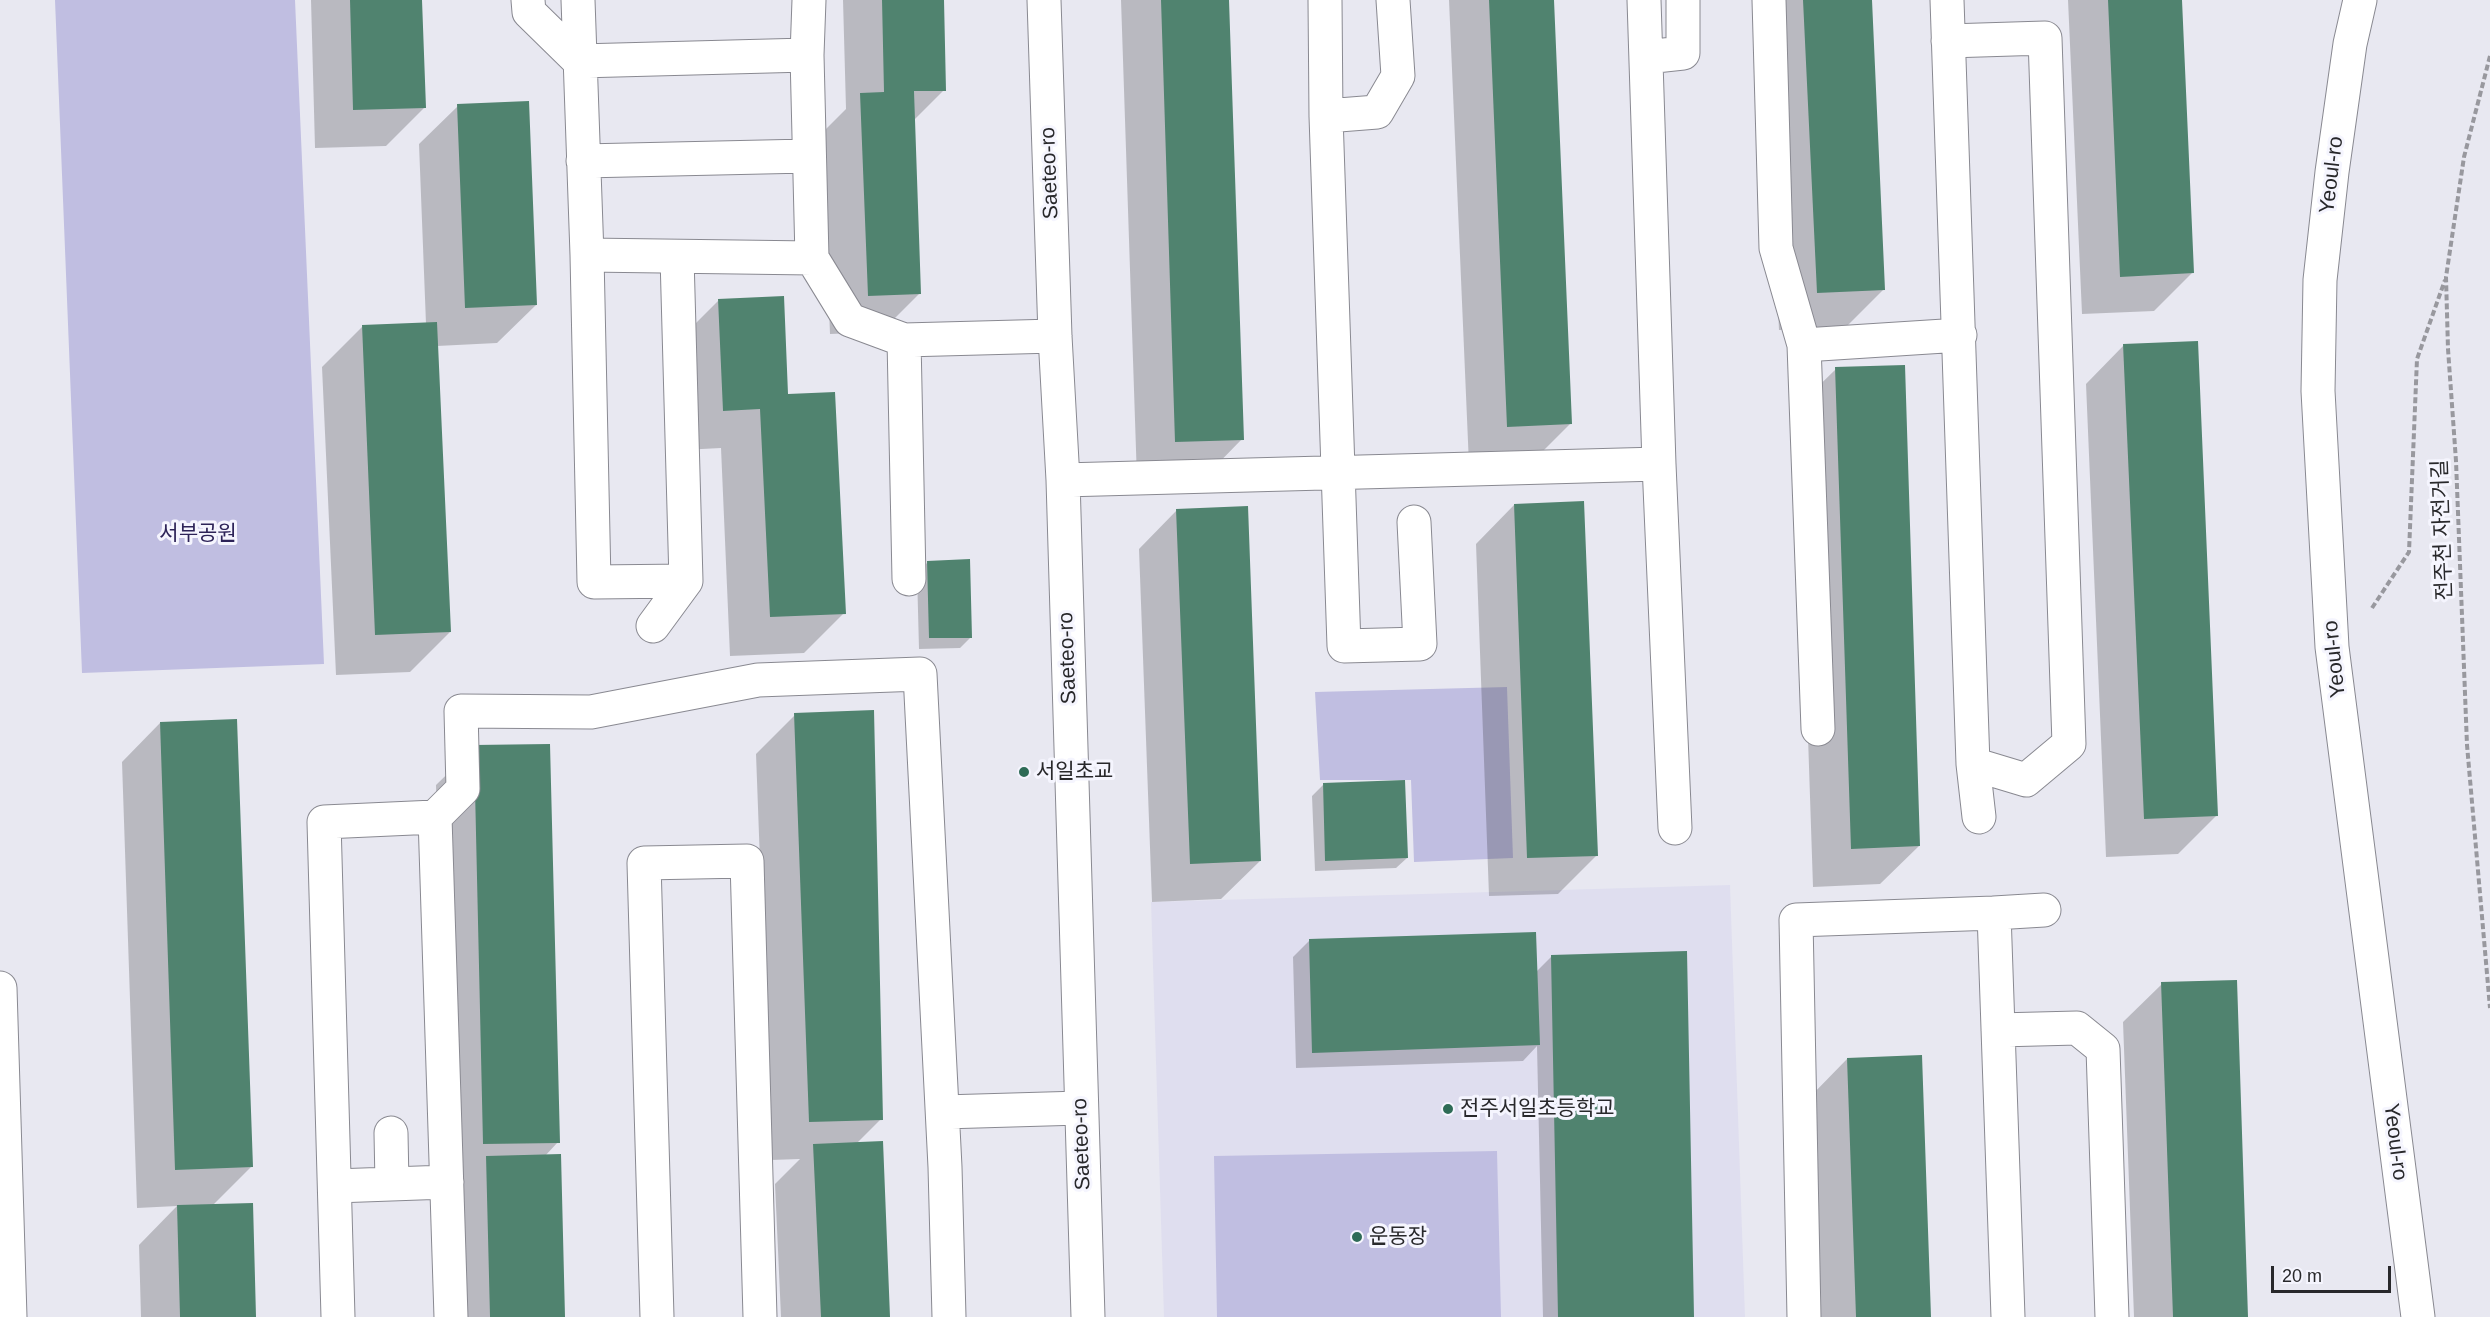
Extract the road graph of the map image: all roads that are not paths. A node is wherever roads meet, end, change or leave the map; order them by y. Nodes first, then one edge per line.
1 (528, 0) edge
2 (578, 0) edge
3 (809, 0) edge
4 (1044, 0) edge
5 (1325, 0) edge
6 (1393, 0) edge
7 (1644, 0) edge
8 (1683, 0) edge
9 (1769, 0) edge
10 (1947, 0) edge
11 (2360, 0) edge
12 (1948, 41) junction
13 (807, 55) junction
14 (1646, 57) junction
15 (579, 61) junction
16 (1326, 116) junction
17 (808, 156) junction
18 (583, 161) junction
19 (587, 255) junction
20 (677, 257) junction
21 (812, 258) junction
22 (1960, 335) junction
23 (1055, 336) junction
24 (904, 340) junction
25 (1804, 345) junction
26 (1659, 464) junction
27 (1338, 472) junction
28 (1063, 480) junction
29 (1414, 522) dead end
30 (909, 579) dead end
31 (686, 581) junction
32 (653, 626) dead end
33 (1818, 729) dead end
34 (1973, 764) junction
35 (435, 817) junction
36 (1979, 817) dead end
37 (1675, 828) dead end
38 (2044, 910) dead end
39 (1994, 913) junction
40 (0, 988) edge
41 (1998, 1030) junction
42 (1081, 1108) junction
43 (943, 1112) junction
44 (391, 1133) dead end
45 (447, 1182) junction
46 (392, 1184) junction
47 (335, 1185) junction
48 (10, 1317) edge
49 (338, 1317) edge
50 (451, 1317) edge
51 (657, 1317) edge
52 (760, 1317) edge
53 (949, 1317) edge
54 (1088, 1317) edge
55 (1804, 1317) edge
56 (2008, 1317) edge
57 (2112, 1317) edge
58 (2418, 1317) edge

1 - 15 street
2 - 15 street
3 - 13 street
4 - 23 street, Saeteo-ro
5 - 16 street
6 - 16 street
7 - 14 street
8 - 14 street
9 - 25 street
10 - 12 street
11 - 58 street, Yeoul-ro
12 - 22 street
12 - 34 street
13 - 15 street
13 - 17 street
14 - 26 street
15 - 18 street
16 - 27 street
17 - 18 street
17 - 21 street
18 - 19 street
19 - 20 street
19 - 31 street
20 - 21 street
20 - 31 street
21 - 24 street
22 - 25 street
22 - 34 street
23 - 24 street
23 - 28 street, Saeteo-ro
24 - 30 street
25 - 33 street
26 - 27 street
26 - 37 street
27 - 28 street
27 - 29 street
28 - 42 street, Saeteo-ro
31 - 32 street
34 - 36 street
35 - 43 street
35 - 45 street
35 - 47 street
38 - 39 street
39 - 41 street
39 - 55 street
40 - 48 street
41 - 56 street
41 - 57 street
42 - 43 street
42 - 54 street, Saeteo-ro
43 - 53 street
44 - 46 street
45 - 46 street
45 - 50 street
46 - 47 street
47 - 49 street
51 - 52 street

